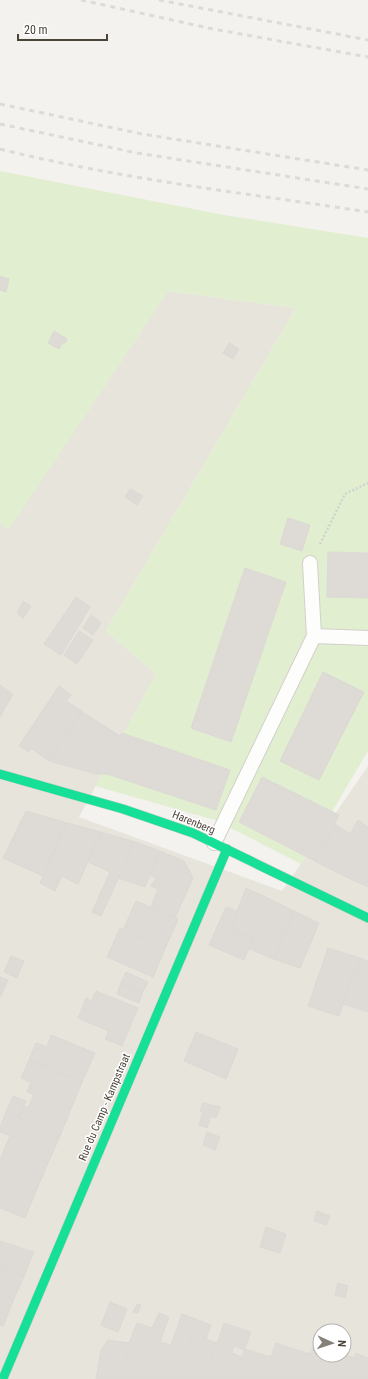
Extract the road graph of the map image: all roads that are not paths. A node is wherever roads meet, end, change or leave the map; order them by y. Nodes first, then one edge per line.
1 (310, 563) road end
2 (314, 636) junction
3 (368, 638) edge
4 (0, 774) edge
5 (214, 843) junction
6 (227, 849) junction
7 (368, 918) edge
8 (4, 1376) dead end

1 - 2 lane
2 - 3 lane
2 - 5 lane
4 - 5 street, Harenberg
5 - 6 street, Harenberg
6 - 7 street, Harenberg
6 - 8 street, Rue du Camp - Kampstraat

